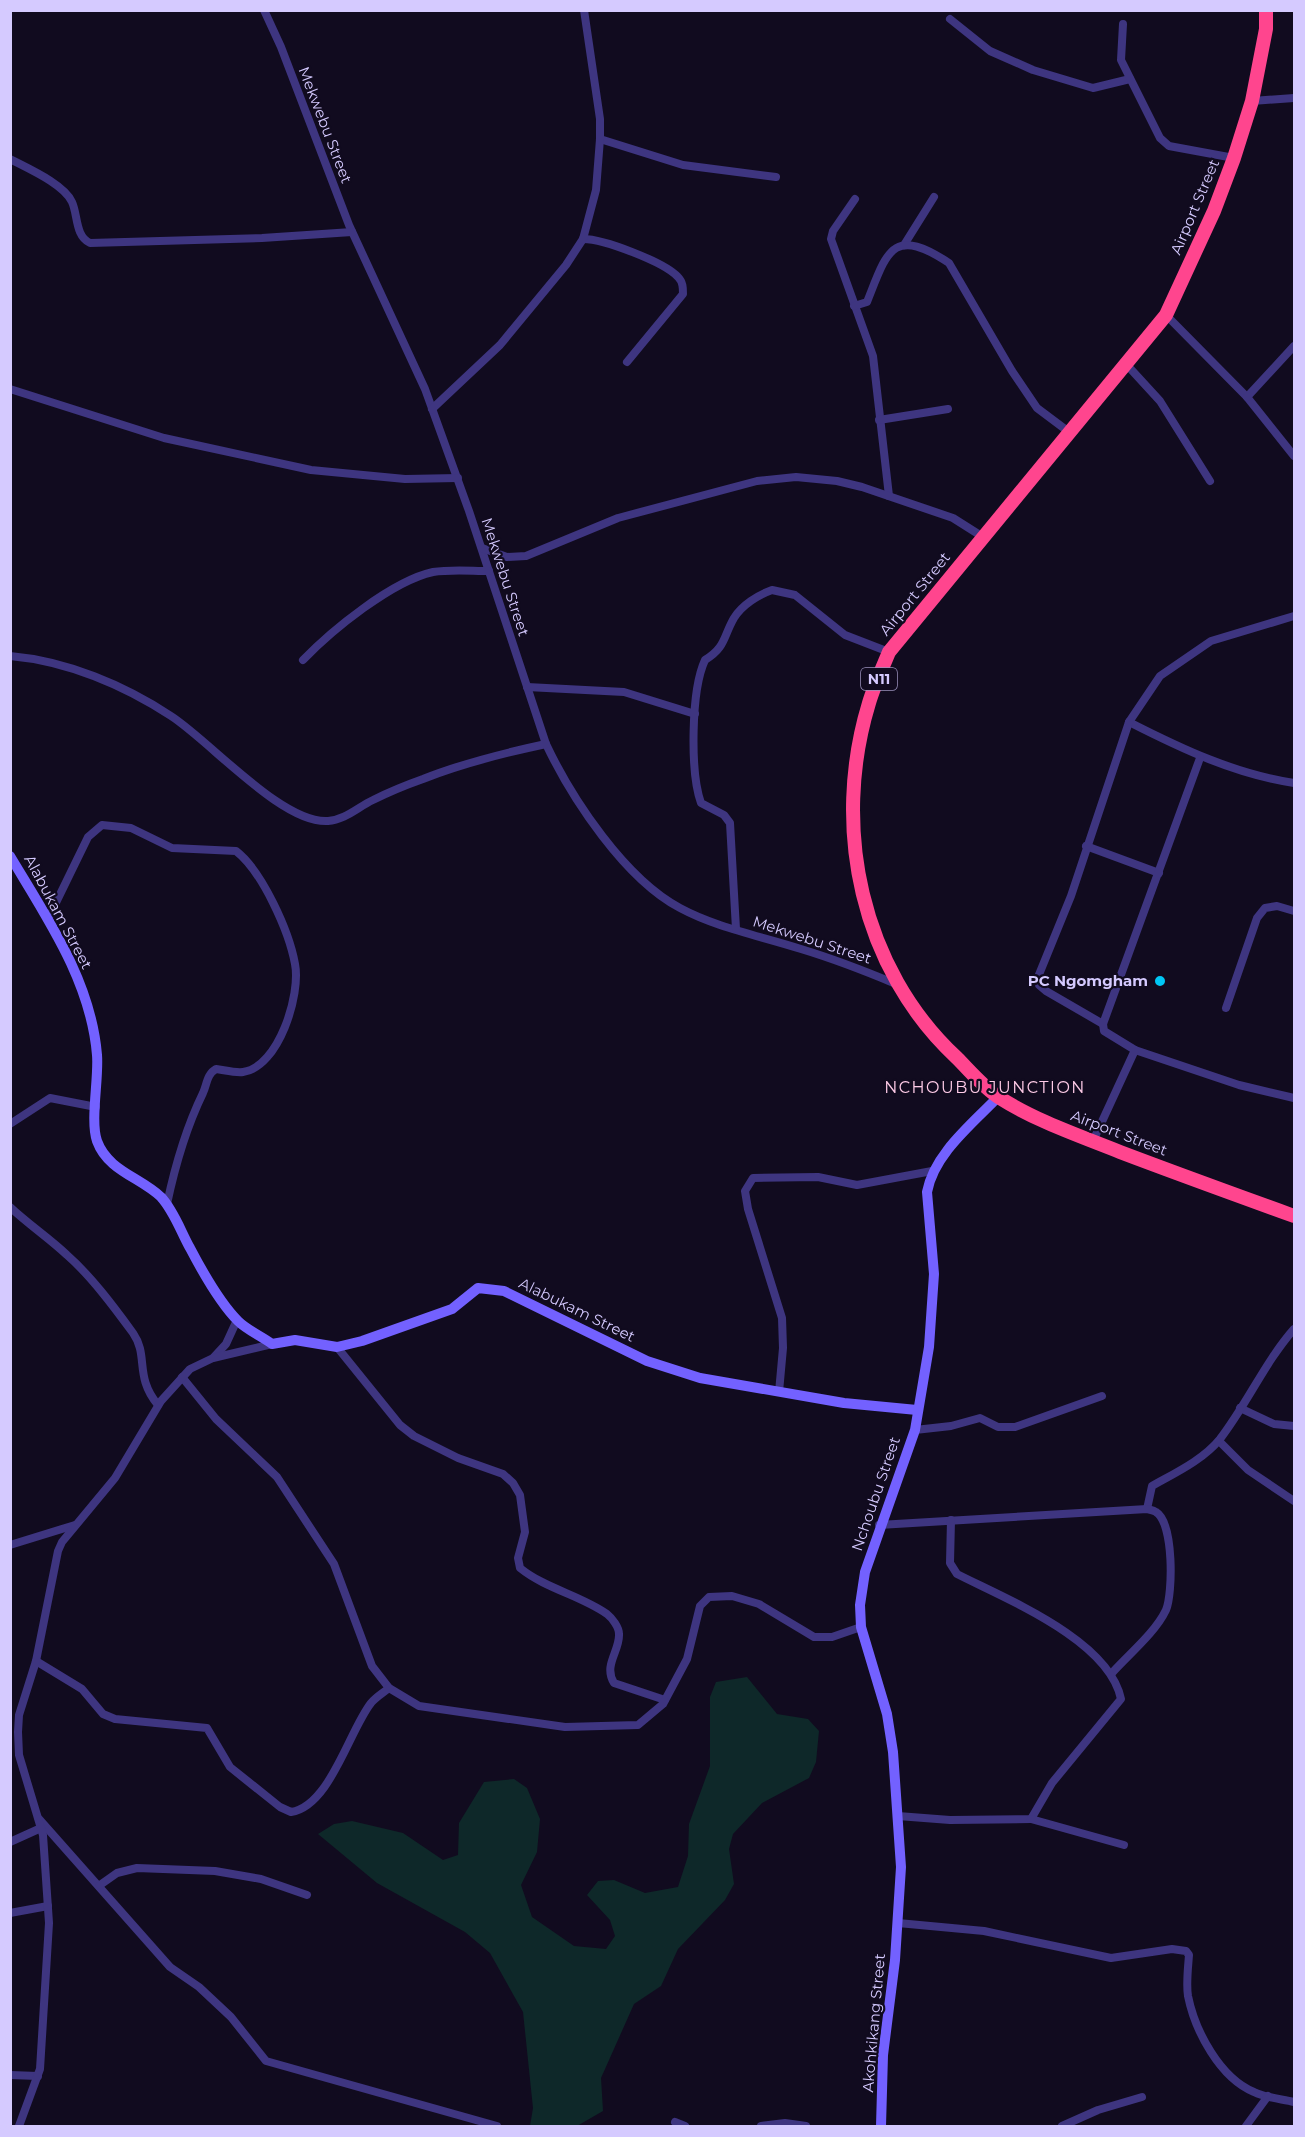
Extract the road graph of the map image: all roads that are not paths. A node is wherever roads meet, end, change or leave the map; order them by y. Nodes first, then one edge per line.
1 (264, 10) edge
2 (584, 10) edge
3 (1266, 10) edge
4 (950, 20) dead end
5 (1123, 24) dead end
6 (1130, 79) junction
7 (1294, 98) edge
8 (1252, 100) junction
9 (600, 140) junction
10 (1234, 158) junction
11 (10, 159) edge
12 (776, 177) dead end
13 (934, 197) dead end
14 (855, 199) dead end
15 (352, 232) junction
16 (583, 240) junction
17 (904, 245) junction
18 (854, 306) junction
19 (1166, 315) junction
20 (1294, 346) edge
21 (627, 362) dead end
22 (1127, 365) junction
23 (10, 389) edge
24 (1248, 397) junction
25 (432, 409) junction
26 (948, 409) dead end
27 (879, 420) junction
28 (1069, 432) junction
29 (1294, 456) edge
30 (458, 478) junction
31 (1210, 481) dead end
32 (889, 496) junction
33 (983, 537) junction
34 (482, 548) junction
35 (489, 571) junction
36 (1294, 616) edge
37 (889, 652) junction
38 (10, 656) edge
39 (303, 660) dead end
40 (527, 687) junction
41 (695, 714) junction
42 (1129, 722) junction
43 (546, 744) junction
44 (1200, 758) junction
45 (1294, 783) edge
46 (1086, 846) junction
47 (10, 856) edge
48 (1159, 873) junction
49 (1294, 911) edge
50 (48, 919) junction
51 (736, 929) junction
52 (896, 984) junction
53 (1226, 1008) dead end
54 (1103, 1024) junction
55 (1135, 1050) junction
56 (998, 1097) junction
57 (1294, 1098) edge
58 (96, 1107) junction
59 (10, 1124) edge
60 (1093, 1141) junction
61 (932, 1172) junction
62 (167, 1204) junction
63 (10, 1207) edge
64 (1294, 1216) edge
65 (237, 1320) junction
66 (1294, 1329) edge
67 (272, 1344) junction
68 (337, 1347) junction
69 (213, 1358) junction
70 (182, 1377) junction
71 (779, 1392) junction
72 (1102, 1396) dead end
73 (158, 1405) junction
74 (1240, 1408) junction
75 (916, 1410) junction
76 (1294, 1426) edge
77 (915, 1430) junction
78 (1219, 1441) junction
79 (1294, 1501) edge
80 (1147, 1509) junction
81 (951, 1520) junction
82 (76, 1525) junction
83 (879, 1525) junction
84 (10, 1545) edge
85 (861, 1627) junction
86 (36, 1661) junction
87 (1112, 1673) junction
88 (389, 1688) junction
89 (665, 1700) junction
90 (14, 1734) edge
91 (898, 1816) junction
92 (38, 1818) junction
93 (1032, 1820) junction
94 (41, 1828) junction
95 (10, 1842) edge
96 (1124, 1845) dead end
97 (100, 1885) junction
98 (307, 1895) dead end
99 (48, 1906) junction
100 (10, 1913) edge
101 (898, 1923) junction
102 (10, 2075) edge
103 (38, 2076) junction
104 (1268, 2096) junction
105 (1142, 2097) dead end
106 (1294, 2102) edge
107 (675, 2122) dead end
108 (19, 2127) edge
109 (496, 2127) edge
110 (685, 2127) edge
111 (761, 2127) edge
112 (806, 2127) edge
113 (881, 2127) edge
114 (1062, 2127) edge
115 (1246, 2127) edge

1 - 15 street, Mekwebu Street
2 - 9 street
3 - 8 highway, Airport Street / N11
4 - 6 street
5 - 6 street
6 - 10 street
7 - 8 street
8 - 10 highway, Airport Street / N11
9 - 12 street
9 - 16 street
10 - 19 highway, Airport Street / N11
11 - 15 street
13 - 17 street
14 - 18 street
15 - 25 street, Mekwebu Street
16 - 21 street
16 - 25 street
17 - 18 street
17 - 28 street
18 - 27 street
19 - 22 highway, Airport Street / N11
19 - 24 street
20 - 24 street
22 - 28 highway, Airport Street / N11
22 - 31 street
23 - 30 street
24 - 29 street
25 - 30 street, Mekwebu Street
26 - 27 street
27 - 32 street
28 - 33 highway, Airport Street / N11
30 - 34 street, Mekwebu Street
32 - 33 street
32 - 34 street
33 - 37 highway, Airport Street / N11
34 - 35 street, Mekwebu Street
35 - 39 street
35 - 40 street, Mekwebu Street
36 - 42 street
37 - 41 street
37 - 52 highway, Airport Street / N11
38 - 43 street
40 - 41 street
40 - 43 street, Mekwebu Street
41 - 51 street
42 - 44 street
42 - 46 street
43 - 51 street, Mekwebu Street
44 - 45 street
44 - 48 street
46 - 48 street
46 - 54 street
47 - 50 street, Alabukam Street
48 - 54 street
49 - 53 street
50 - 58 street, Alabukam Street
50 - 62 street
51 - 52 street, Mekwebu Street
52 - 56 highway, Airport Street / N11
54 - 55 street
55 - 57 street
55 - 60 street
56 - 60 highway, Airport Street / N11
56 - 61 street, Nchoubu Street
58 - 59 street
58 - 62 street, Alabukam Street
60 - 64 highway, Airport Street / N11
61 - 71 street
61 - 75 street, Nchoubu Street
62 - 65 street, Alabukam Street
63 - 73 street
65 - 67 street, Alabukam Street
65 - 69 street
66 - 74 street
67 - 68 street, Alabukam Street
67 - 69 street
68 - 71 street, Alabukam Street
68 - 89 street
69 - 70 street
70 - 73 street
70 - 88 street
71 - 75 street, Alabukam Street
72 - 77 street
73 - 82 street
74 - 76 street
74 - 78 street
75 - 77 street, Nchoubu Street
77 - 83 street, Nchoubu Street
78 - 79 street
78 - 80 street
80 - 81 street
80 - 87 street
81 - 83 street
81 - 87 street
82 - 84 street
82 - 86 street
83 - 85 street, Nchoubu Street
85 - 89 street
85 - 91 street, Nchoubu Street
86 - 88 street
86 - 90 street
87 - 93 street
88 - 89 street
90 - 92 street
91 - 93 street
91 - 101 street, Nchoubu Street
92 - 94 street
92 - 97 street
93 - 96 street
94 - 95 street
94 - 99 street
97 - 98 street
97 - 109 street
99 - 100 street
99 - 103 street
101 - 104 street
101 - 113 street, Akohkikang Street
102 - 103 street
103 - 108 street
104 - 106 street
104 - 115 street
105 - 114 street
107 - 110 street
111 - 112 street

